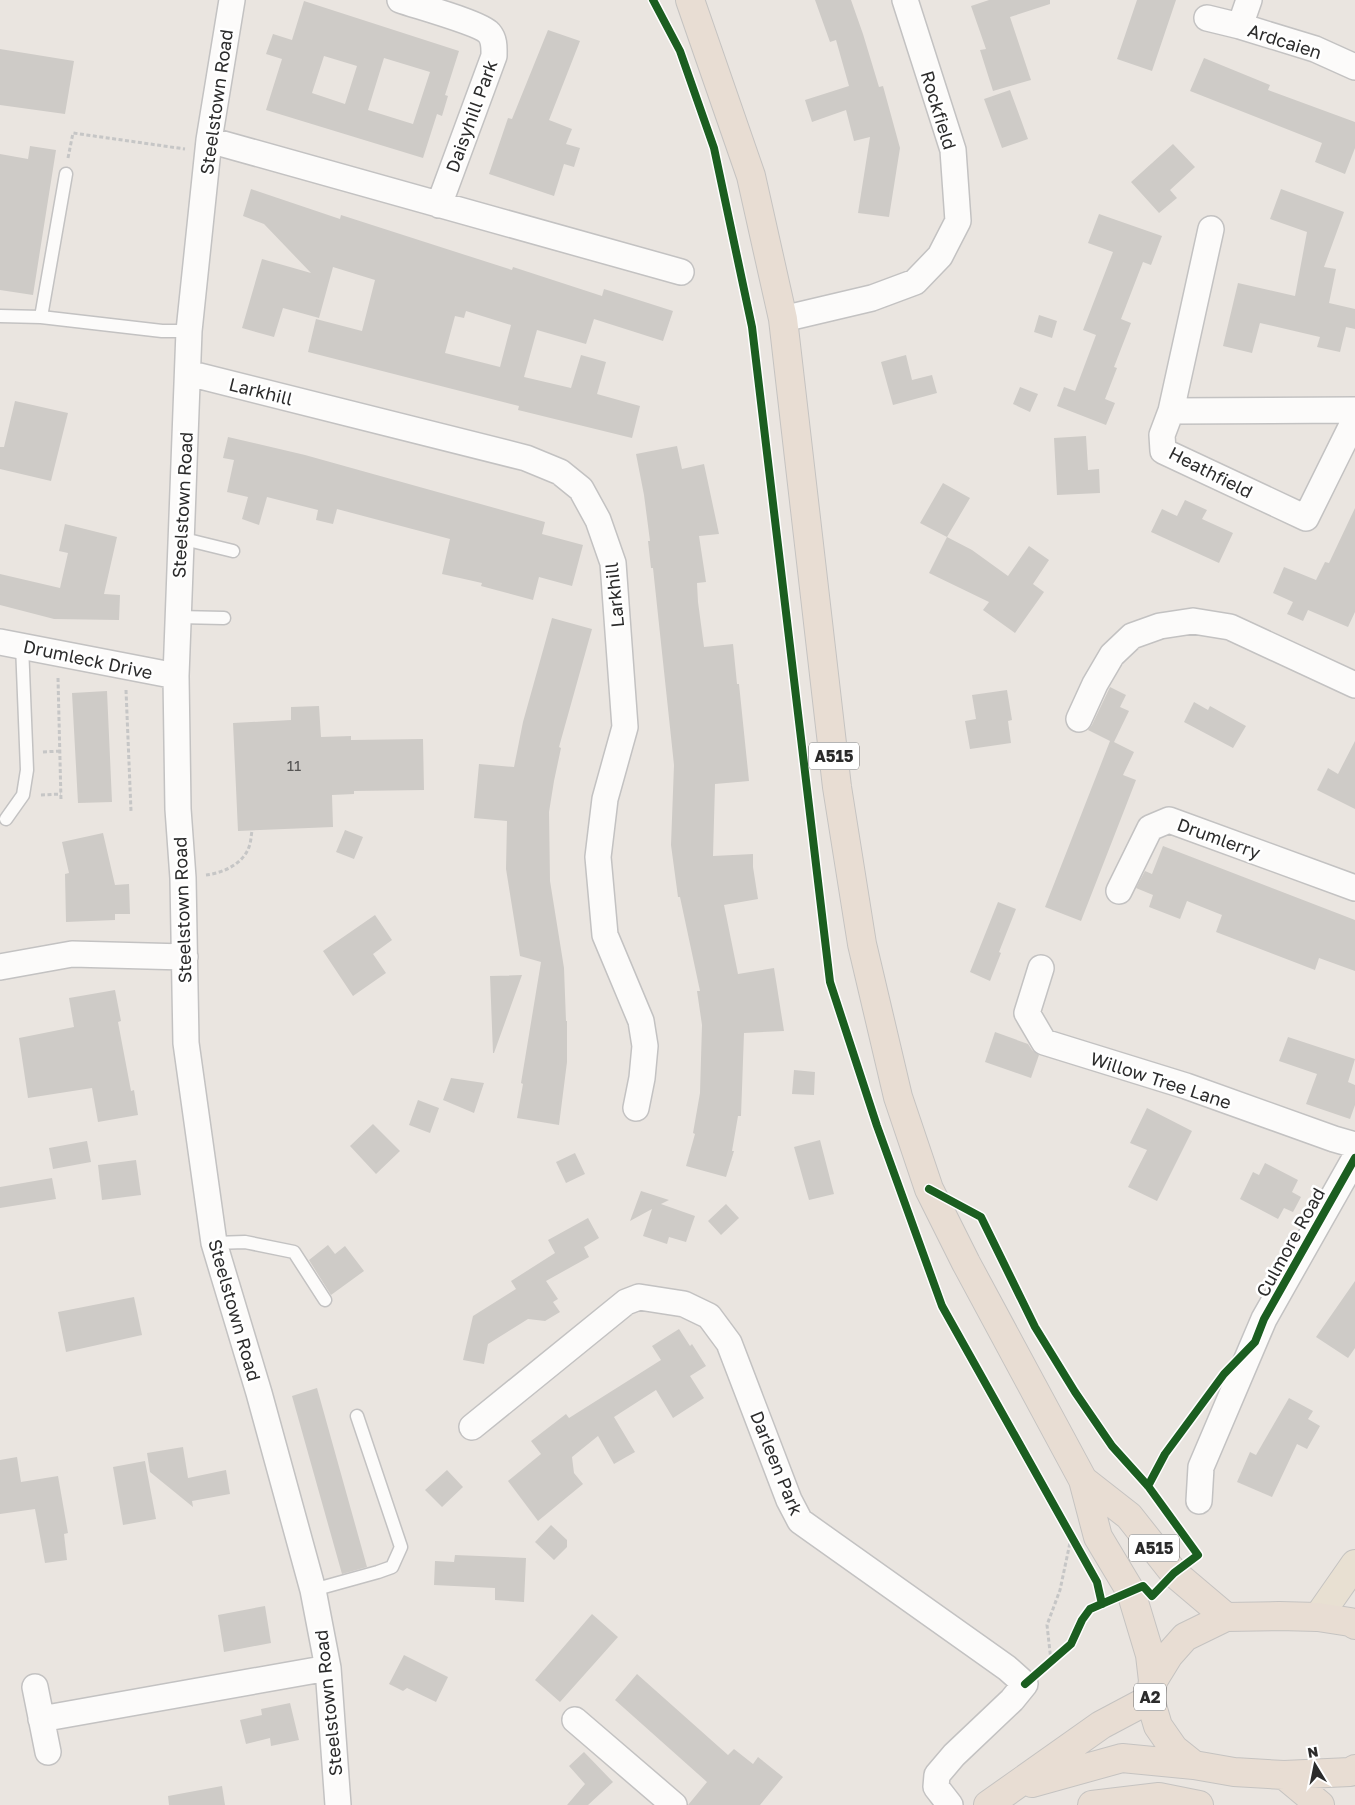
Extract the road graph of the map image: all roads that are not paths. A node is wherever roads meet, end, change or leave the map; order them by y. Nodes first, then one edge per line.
1 (232, 0) edge
2 (400, 0) edge
3 (690, 0) edge
4 (906, 0) edge
5 (1249, 0) edge
6 (1207, 18) dead end
7 (1240, 26) junction
8 (1355, 67) edge
9 (209, 147) junction
10 (66, 174) road end
11 (438, 205) junction
12 (1211, 229) dead end
13 (681, 272) dead end
14 (0, 316) edge
15 (41, 317) junction
16 (784, 319) junction
17 (189, 330) junction
18 (188, 373) junction
19 (1355, 410) edge
20 (1171, 411) junction
21 (1355, 419) edge
22 (180, 538) junction
23 (233, 552) dead end
24 (178, 617) junction
25 (224, 618) dead end
26 (11, 644) edge
27 (176, 676) junction
28 (1355, 685) edge
29 (1079, 719) dead end
30 (6, 819) dead end
31 (1355, 888) edge
32 (1119, 891) dead end
33 (185, 957) junction
34 (0, 967) edge
35 (1041, 968) dead end
36 (636, 1108) dead end
37 (1355, 1145) edge
38 (1355, 1158) edge
39 (214, 1243) junction
40 (325, 1300) dead end
41 (357, 1416) dead end
42 (472, 1427) dead end
43 (1083, 1480) junction
44 (1199, 1501) dead end
45 (1355, 1564) edge
46 (313, 1590) junction
47 (1226, 1617) junction
48 (1318, 1617) junction
49 (1355, 1625) edge
50 (328, 1668) junction
51 (35, 1687) dead end
52 (1151, 1690) junction
53 (41, 1719) junction
54 (575, 1720) dead end
55 (48, 1752) dead end
56 (1194, 1765) junction
57 (1355, 1769) edge
58 (1284, 1775) junction
59 (1013, 1788) junction
60 (943, 1796) edge
61 (338, 1805) edge
62 (674, 1805) edge
63 (988, 1805) edge
64 (1092, 1805) edge
65 (1199, 1805) edge
66 (1320, 1805) edge

1 - 9 street, Steelstown Road
2 - 11 street, Daisyhill Park
3 - 16 highway, A515
4 - 16 street, Rockfield
5 - 7 street, Ardcaien
6 - 7 street
7 - 8 street, Ardcaien
9 - 11 street
9 - 17 street, Steelstown Road
10 - 15 lane
11 - 13 street
12 - 20 street
14 - 15 lane
15 - 17 lane
16 - 43 highway, A515
17 - 18 street, Steelstown Road
18 - 22 street, Steelstown Road
18 - 36 street, Larkhill
19 - 20 street
20 - 21 street, Heathfield
22 - 23 lane
22 - 24 street, Steelstown Road
24 - 25 lane
24 - 27 street, Steelstown Road
26 - 27 street, Drumleck Drive
26 - 30 lane
27 - 33 street, Steelstown Road
28 - 29 street
31 - 32 street, Drumlerry
33 - 34 street
33 - 39 street, Steelstown Road
35 - 37 street, Willow Tree Lane
38 - 44 street, Culmore Road
39 - 40 lane
39 - 46 street, Steelstown Road
41 - 46 lane
42 - 60 street, Darleen Park
43 - 47 highway, A515
43 - 52 highway, A515
45 - 48 main road
46 - 50 street, Steelstown Road
47 - 48 highway, A2
47 - 52 highway, A2
48 - 49 highway, A2
50 - 53 street
50 - 61 street, Steelstown Road
51 - 53 street
52 - 56 highway, A2
52 - 59 highway, A2
53 - 55 street
54 - 62 street
56 - 58 highway, A2
56 - 59 highway, A2
57 - 58 highway, A2
58 - 66 highway
59 - 63 highway, A2
64 - 65 highway

